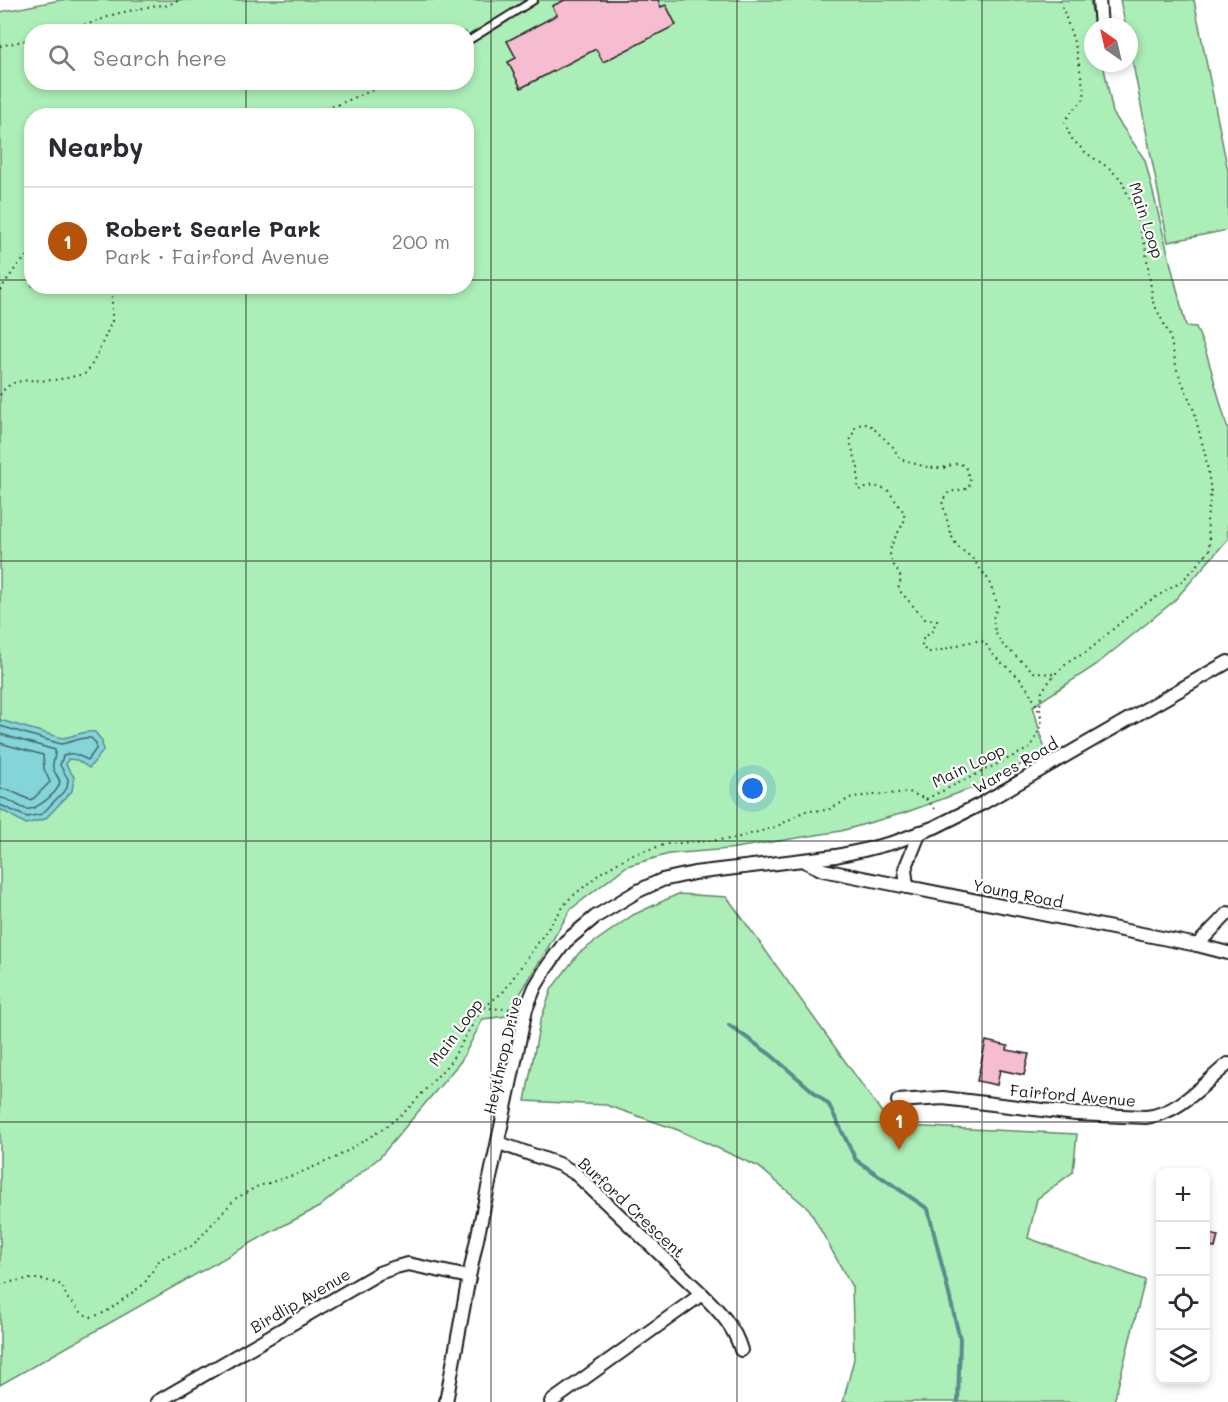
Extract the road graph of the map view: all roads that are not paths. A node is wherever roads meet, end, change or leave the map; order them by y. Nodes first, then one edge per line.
1 (534, 0) edge
2 (1099, 0) edge
3 (1100, 18) edge
4 (474, 37) edge
5 (1228, 662) edge
6 (920, 832) junction
7 (803, 861) junction
8 (907, 887) junction
9 (1228, 913) edge
10 (1197, 945) junction
11 (1228, 953) edge
12 (1228, 1064) edge
13 (898, 1101) dead end
14 (499, 1143) junction
15 (470, 1277) junction
16 (702, 1294) junction
17 (741, 1350) dead end
18 (157, 1402) edge
19 (446, 1402) edge
20 (551, 1402) edge

1 - 4 lane
2 - 3 street
5 - 6 street, Wares Road
6 - 7 street, Wares Road
6 - 8 street
7 - 8 street, Young Road
7 - 14 street, Heythrop Drive
8 - 10 street, Young Road
9 - 10 street
10 - 11 street, Young Road
12 - 13 street, Fairford Avenue
14 - 15 street, Heythrop Drive
14 - 16 street, Burford Crescent
15 - 18 street, Birdlip Avenue
15 - 19 street, Heythrop Drive
16 - 17 street, Burford Crescent
16 - 20 street

